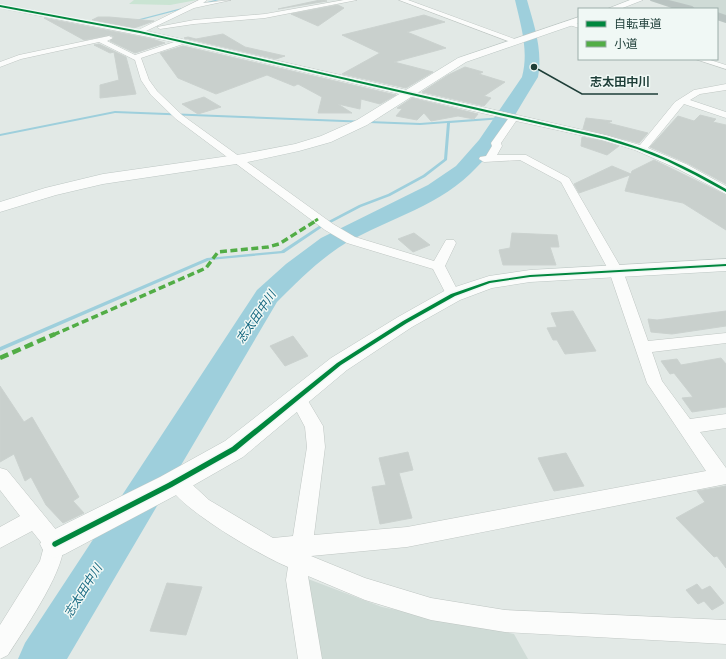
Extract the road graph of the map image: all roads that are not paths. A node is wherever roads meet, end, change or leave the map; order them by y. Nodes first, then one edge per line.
1 (204, 0) edge
2 (228, 0) edge
3 (334, 0) edge
4 (354, 0) edge
5 (402, 0) edge
6 (639, 0) edge
7 (655, 0) edge
8 (8, 1) dead end
9 (341, 3) junction
10 (0, 4) edge
11 (194, 5) junction
12 (614, 8) edge
13 (685, 8) edge
14 (578, 20) edge
15 (568, 23) junction
16 (578, 26) edge
17 (144, 30) junction
18 (100, 40) junction
19 (520, 40) junction
20 (184, 41) junction
21 (136, 57) junction
22 (703, 60) edge
23 (0, 65) edge
24 (726, 66) edge
25 (726, 88) edge
26 (410, 93) junction
27 (684, 101) junction
28 (726, 114) edge
29 (513, 116) junction
30 (643, 148) junction
31 (239, 160) junction
32 (726, 191) edge
33 (0, 207) edge
34 (450, 243) dead end
35 (726, 265) edge
36 (438, 266) junction
37 (616, 271) junction
38 (453, 295) junction
39 (726, 338) edge
40 (643, 346) junction
41 (298, 399) junction
42 (726, 421) edge
43 (686, 427) junction
44 (0, 476) edge
45 (724, 476) edge
46 (173, 484) junction
47 (34, 519) junction
48 (0, 538) edge
49 (55, 544) junction
50 (300, 554) junction
51 (726, 632) edge
52 (0, 647) edge
53 (310, 659) edge

1 - 11 street
2 - 11 street
3 - 9 street
4 - 9 street
5 - 19 street
6 - 12 street
7 - 13 highway
8 - 10 street
9 - 17 street
10 - 17 street
11 - 17 street
14 - 15 street
15 - 16 street
15 - 19 street
17 - 18 street
17 - 20 street
18 - 21 street
18 - 23 street
19 - 26 street
20 - 21 street
20 - 26 street
21 - 31 street
22 - 24 street
25 - 27 street
26 - 29 street
26 - 31 street
27 - 28 street
27 - 30 street
29 - 30 street
29 - 37 street
30 - 32 street
31 - 33 street
31 - 36 street
34 - 36 street
35 - 37 street
36 - 38 street
37 - 38 street
37 - 40 street
38 - 41 street
39 - 40 street
40 - 43 street
41 - 46 street
41 - 50 street
42 - 43 street
43 - 45 street
44 - 47 street
45 - 50 street
46 - 49 street
46 - 50 street
47 - 48 street
47 - 49 street
49 - 52 street
50 - 51 street
50 - 53 street

